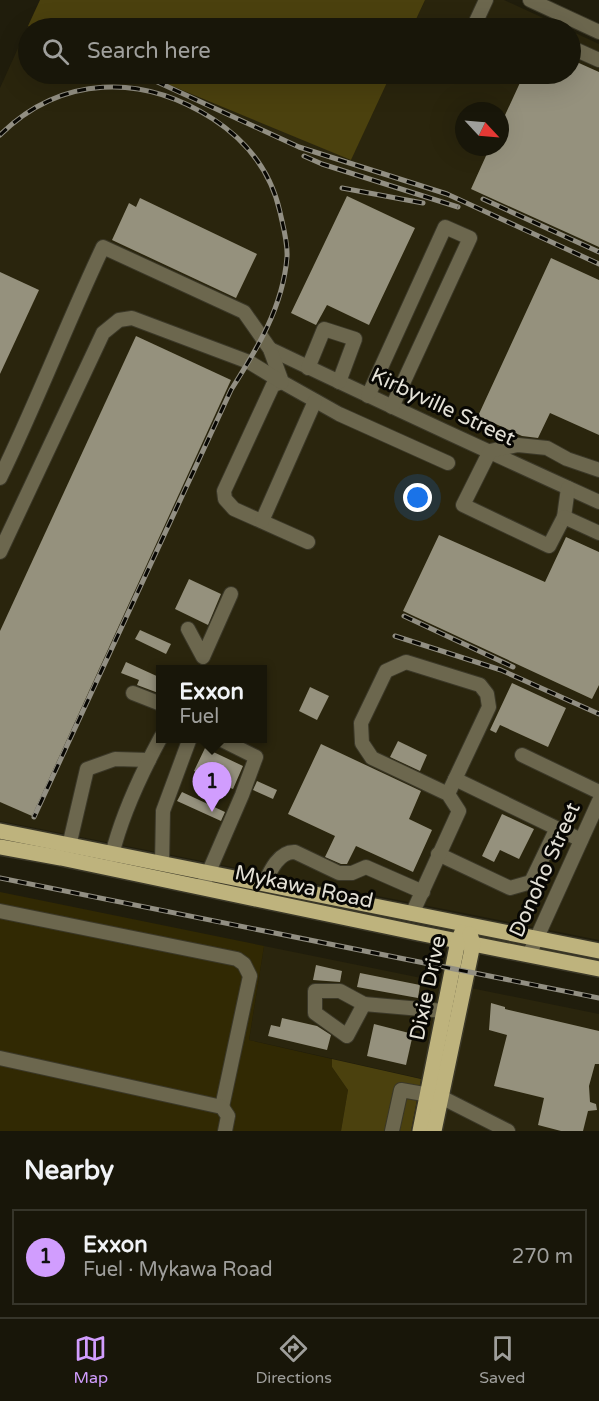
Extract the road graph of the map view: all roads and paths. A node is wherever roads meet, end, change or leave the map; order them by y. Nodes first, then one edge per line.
1 (486, 0) edge
2 (530, 0) edge
3 (478, 18) edge
4 (560, 18) edge
5 (581, 28) edge
6 (599, 32) edge
7 (581, 52) edge
8 (599, 60) edge
9 (270, 349) junction
10 (308, 368) junction
11 (282, 382) junction
12 (339, 382) junction
13 (368, 396) junction
14 (315, 401) junction
15 (392, 407) junction
16 (490, 451) junction
17 (448, 463) dead end
18 (599, 470) edge
19 (0, 478) edge
20 (568, 488) junction
21 (599, 502) edge
22 (564, 517) junction
23 (262, 521) junction
24 (599, 533) edge
25 (308, 542) dead end
26 (0, 552) edge
27 (231, 594) dead end
28 (188, 629) dead end
29 (200, 663) edge
30 (133, 693) dead end
31 (156, 702) edge
32 (158, 743) edge
33 (188, 743) edge
34 (228, 743) edge
35 (522, 755) dead end
36 (148, 760) junction
37 (455, 779) junction
38 (599, 792) edge
39 (448, 794) junction
40 (599, 801) edge
41 (556, 830) junction
42 (0, 831) edge
43 (580, 840) junction
44 (69, 846) junction
45 (0, 847) edge
46 (438, 854) junction
47 (110, 861) junction
48 (162, 864) junction
49 (266, 879) junction
50 (205, 880) junction
51 (423, 892) junction
52 (0, 911) edge
53 (412, 914) junction
54 (466, 923) junction
55 (536, 938) junction
56 (465, 942) junction
57 (599, 951) edge
58 (529, 955) junction
59 (599, 969) edge
60 (364, 1004) dead end
61 (444, 1011) junction
62 (0, 1058) edge
63 (434, 1096) junction
64 (222, 1107) junction
65 (225, 1131) edge
66 (393, 1131) edge
67 (420, 1131) edge
68 (434, 1131) edge
69 (508, 1131) edge

1 - 3 street
2 - 4 street
5 - 6 street
7 - 8 street
9 - 10 street, Kirbyville Street
9 - 11 street
9 - 19 street
10 - 12 street, Kirbyville Street
10 - 12 street
11 - 14 street
11 - 23 street
11 - 26 street
12 - 13 street, Kirbyville Street
13 - 15 street, Kirbyville Street
13 - 15 street
14 - 17 street
14 - 23 street
15 - 16 street, Kirbyville Street
16 - 18 street
16 - 20 street, Kirbyville Street
16 - 22 street
20 - 21 street, Kirbyville Street
20 - 22 street
22 - 24 street
23 - 25 street
27 - 29 street
28 - 29 street
30 - 31 street
32 - 36 street
33 - 48 street
34 - 50 street
35 - 38 street
36 - 44 street
36 - 47 street
37 - 39 street
37 - 39 street
37 - 41 street
39 - 46 street
40 - 43 street, Donoho Street
41 - 43 street
41 - 46 street
42 - 44 main road, Mykawa Road
43 - 55 street, Donoho Street
44 - 47 main road, Mykawa Road
45 - 47 main road, Mykawa Road
46 - 51 street
47 - 48 main road, Mykawa Road
47 - 50 main road, Mykawa Road
48 - 50 main road, Mykawa Road
49 - 50 main road, Mykawa Road
49 - 51 street
49 - 53 main road, Mykawa Road
50 - 56 main road, Mykawa Road
51 - 53 street
52 - 64 street
53 - 54 main road, Mykawa Road
54 - 55 main road, Mykawa Road
54 - 56 main road, Dixie Drive
55 - 57 main road, Mykawa Road
55 - 58 street, Donoho Street
56 - 58 main road, Mykawa Road
56 - 61 main road, Dixie Drive
56 - 63 main road, Dixie Drive
58 - 59 main road, Mykawa Road
60 - 61 street
61 - 63 main road, Dixie Drive
62 - 64 street
63 - 66 street
63 - 67 main road, Dixie Drive
63 - 68 main road, Dixie Drive
63 - 69 street
64 - 65 street

